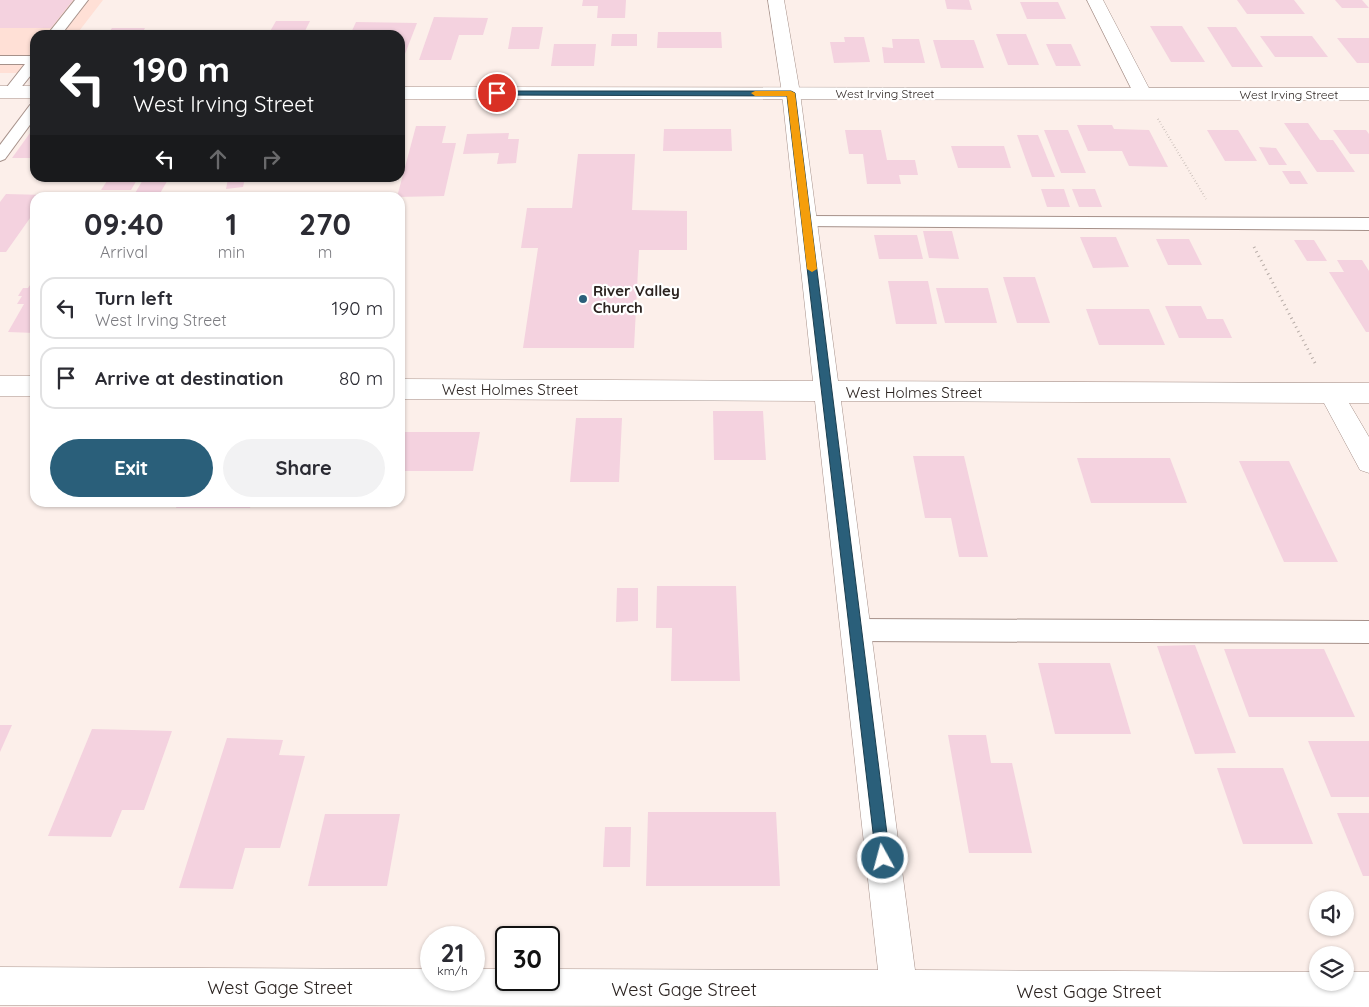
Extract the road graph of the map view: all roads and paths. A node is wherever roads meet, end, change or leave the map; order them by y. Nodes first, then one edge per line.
1 (82, 0) edge
2 (776, 0) edge
3 (1095, 0) edge
4 (58, 30) edge
5 (0, 60) edge
6 (30, 61) edge
7 (30, 66) edge
8 (5, 92) edge
9 (30, 92) edge
10 (405, 93) edge
11 (791, 93) junction
12 (1143, 94) junction
13 (1369, 94) edge
14 (30, 115) edge
15 (0, 156) edge
16 (1209, 204) dead end
17 (806, 222) junction
18 (1241, 223) junction
19 (1369, 224) edge
20 (0, 386) edge
21 (30, 386) edge
22 (405, 389) edge
23 (827, 391) junction
24 (1331, 393) junction
25 (1369, 393) edge
26 (1369, 462) edge
27 (856, 630) junction
28 (1369, 632) edge
29 (0, 986) edge
30 (1369, 991) edge
31 (900, 999) edge

1 - 4 lane
2 - 11 street
3 - 12 street
5 - 6 lane
7 - 8 lane
8 - 9 street
10 - 11 street, West Irving Street
11 - 12 street, West Irving Street
11 - 17 street
12 - 13 street, West Irving Street
12 - 16 path
14 - 15 lane
17 - 18 lane
17 - 23 street
18 - 19 lane
18 - 24 path
20 - 21 street
22 - 23 street, West Holmes Street
23 - 24 street, West Holmes Street
23 - 27 street
24 - 25 street, West Holmes Street
24 - 26 street
27 - 28 lane
27 - 31 street
29 - 31 street, West Gage Street
30 - 31 street, West Gage Street

